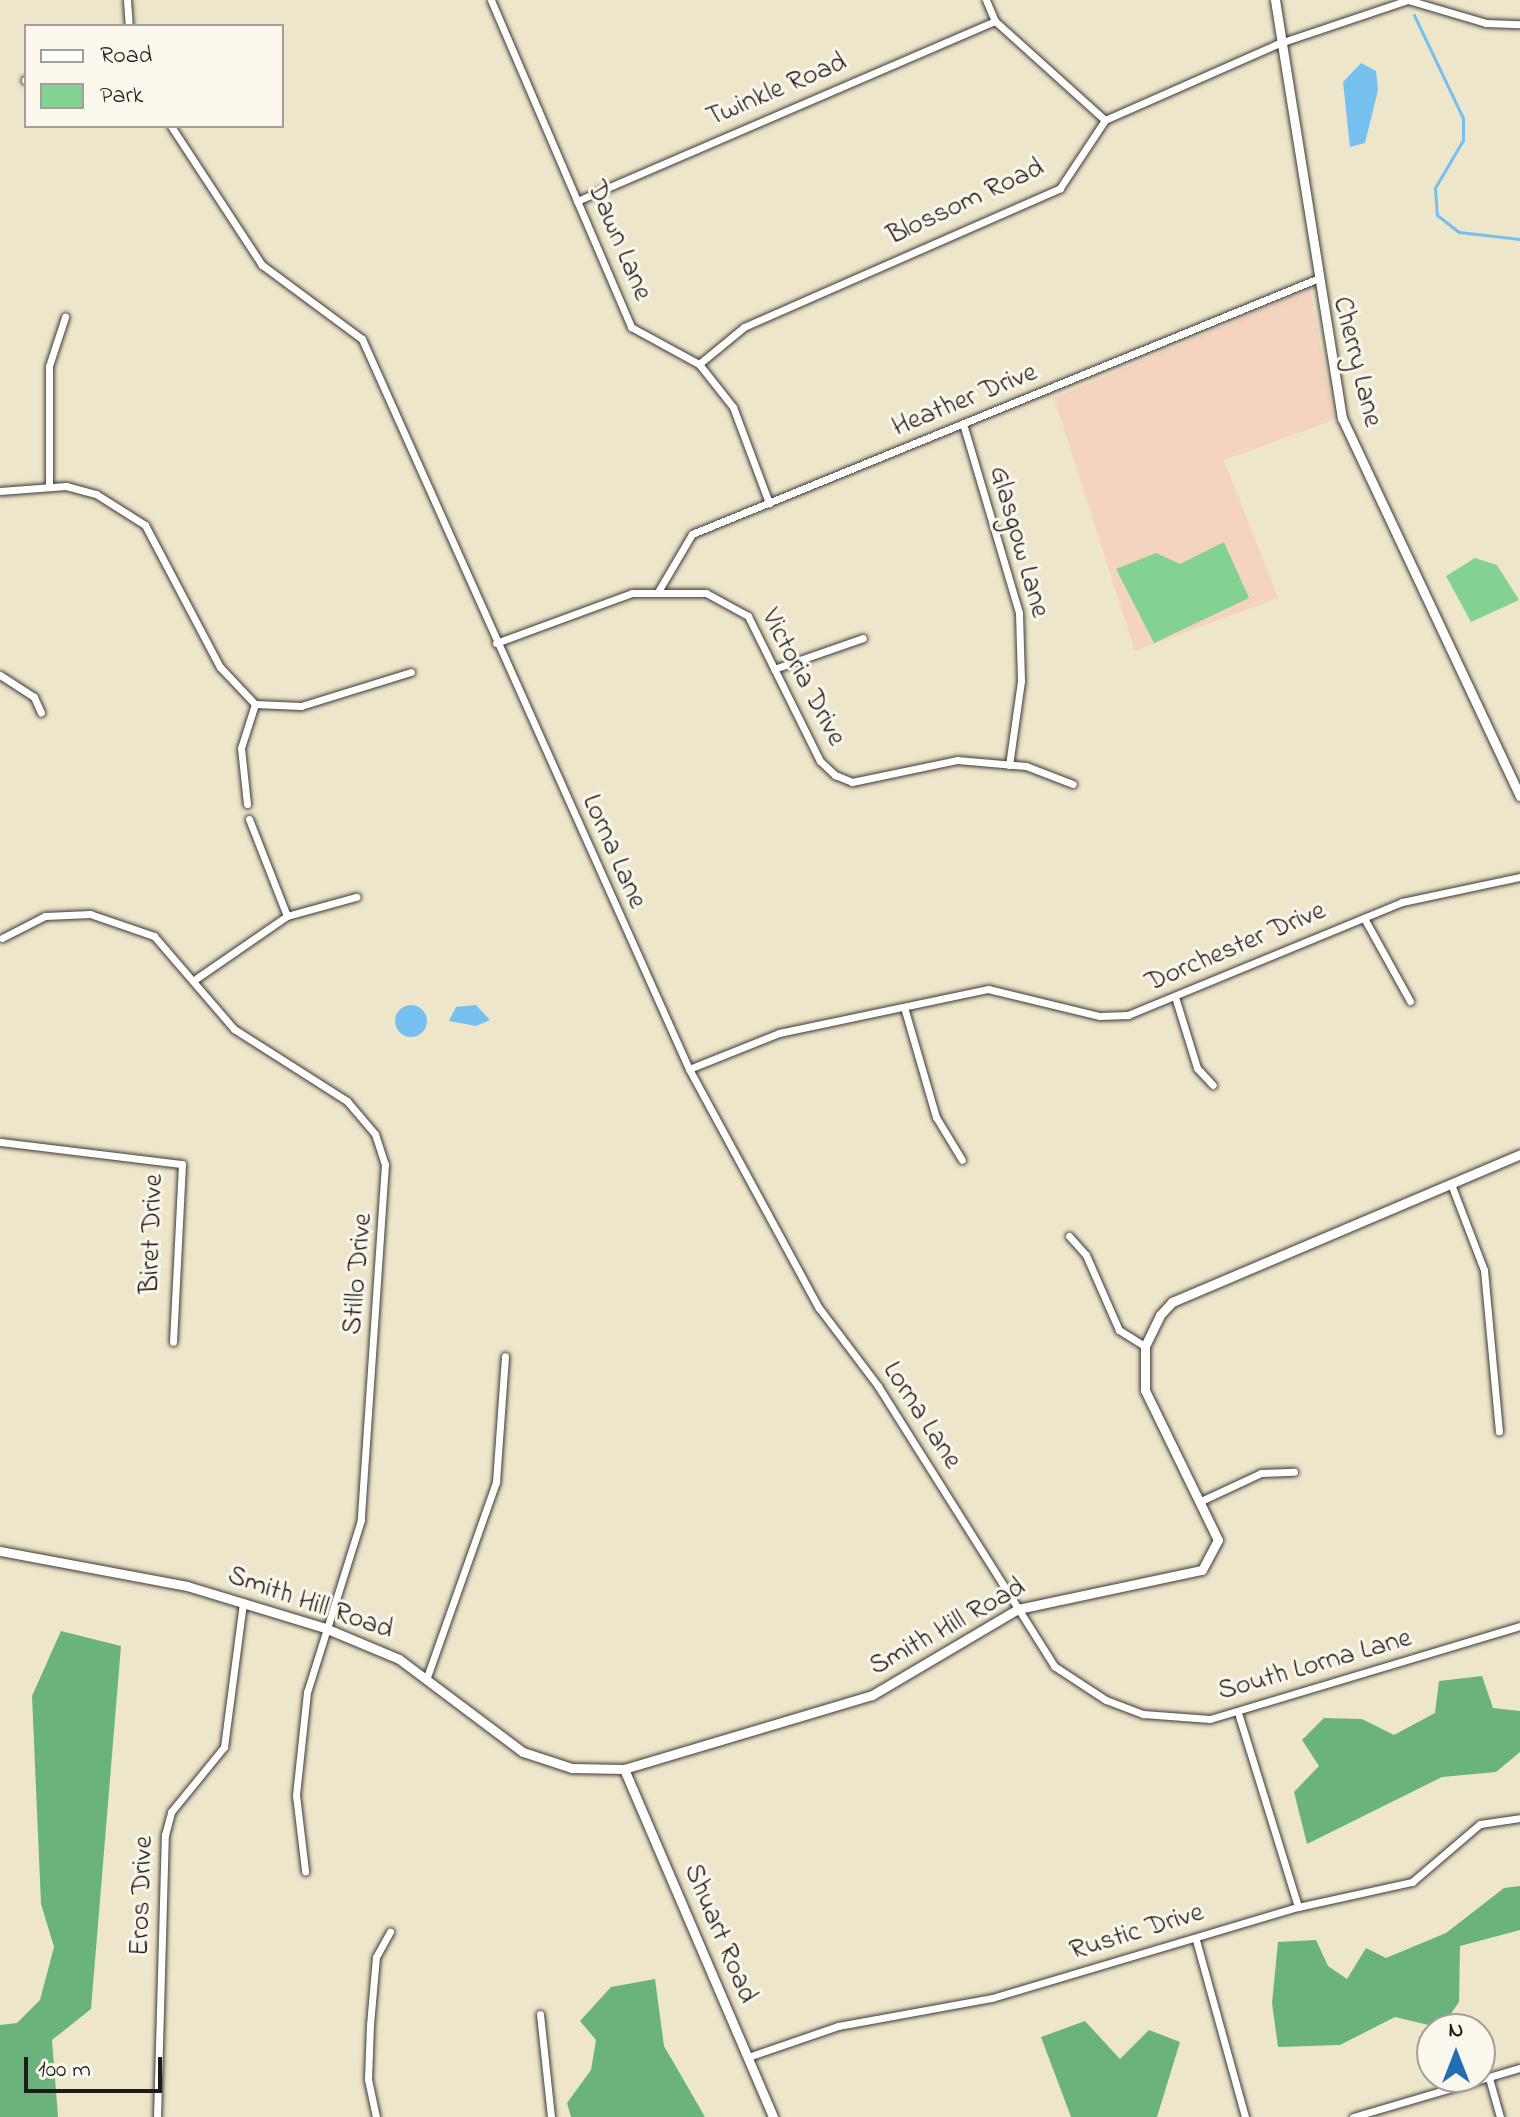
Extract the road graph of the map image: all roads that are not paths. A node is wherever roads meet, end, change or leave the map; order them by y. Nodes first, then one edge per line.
1 (127, 0) edge
2 (491, 0) edge
3 (986, 0) edge
4 (1275, 0) edge
5 (995, 21) junction
6 (129, 24) edge
7 (1520, 24) edge
8 (1277, 44) junction
9 (1105, 120) junction
10 (172, 128) edge
11 (577, 201) junction
12 (1314, 280) junction
13 (65, 317) dead end
14 (699, 364) junction
15 (964, 427) junction
16 (49, 483) junction
17 (0, 491) edge
18 (769, 503) junction
19 (659, 590) junction
20 (863, 638) dead end
21 (496, 643) junction
22 (774, 669) junction
23 (411, 672) dead end
24 (0, 675) edge
25 (255, 704) junction
26 (41, 713) dead end
27 (1009, 765) junction
28 (1073, 784) dead end
29 (1520, 796) edge
30 (247, 804) dead end
31 (249, 819) dead end
32 (1520, 877) edge
33 (356, 897) dead end
34 (287, 916) junction
35 (1364, 918) junction
36 (2, 938) edge
37 (197, 978) junction
38 (1176, 1000) junction
39 (1410, 1001) dead end
40 (904, 1007) junction
41 (689, 1069) junction
42 (1213, 1085) dead end
43 (0, 1142) edge
44 (1520, 1154) edge
45 (962, 1160) dead end
46 (1451, 1184) junction
47 (1069, 1236) dead end
48 (173, 1342) dead end
49 (1145, 1346) junction
50 (505, 1356) dead end
51 (1499, 1431) dead end
52 (1294, 1472) dead end
53 (1201, 1501) junction
54 (0, 1551) edge
55 (243, 1602) junction
56 (1018, 1609) junction
57 (1520, 1626) edge
58 (325, 1628) junction
59 (427, 1677) junction
60 (1239, 1716) junction
61 (624, 1769) junction
62 (1520, 1818) edge
63 (305, 1871) dead end
64 (1298, 1907) junction
65 (390, 1932) dead end
66 (1196, 1940) junction
67 (540, 2014) dead end
68 (748, 2057) junction
69 (1520, 2068) edge
70 (1496, 2076) edge
71 (1437, 2093) edge
72 (1493, 2093) edge
73 (157, 2117) edge
74 (376, 2117) edge
75 (551, 2117) edge
76 (773, 2117) edge
77 (1245, 2117) edge
78 (1353, 2117) edge
79 (1500, 2117) edge

1 - 6 street
2 - 11 street, Dawn Lane
3 - 5 street
4 - 8 street, Cherry Lane
5 - 9 street
5 - 11 street, Twinkle Road
7 - 8 street
8 - 9 street
8 - 12 street, Cherry Lane
9 - 14 street, Blossom Road
10 - 21 street, Lorna Lane
11 - 14 street, Dawn Lane
12 - 15 street, Heather Drive
12 - 29 street, Cherry Lane
13 - 16 street
14 - 18 street, Dawn Lane
15 - 18 street, Heather Drive
15 - 27 street, Glasgow Lane
16 - 17 street
16 - 25 street
18 - 19 street, Heather Drive
19 - 21 street, Victoria Drive
19 - 22 street, Victoria Drive
20 - 22 street
21 - 41 street, Lorna Lane
22 - 27 street, Victoria Drive
23 - 25 street
24 - 26 street
25 - 30 street
27 - 28 street, Victoria Drive
31 - 34 street
32 - 35 street, Dorchester Drive
33 - 34 street
34 - 37 street
35 - 38 street, Dorchester Drive
35 - 39 street
36 - 37 street, Stillo Drive
37 - 58 street, Stillo Drive
38 - 40 street, Dorchester Drive
38 - 42 street
40 - 41 street, Dorchester Drive
40 - 45 street
41 - 56 street, Lorna Lane
43 - 48 street, Biret Drive
44 - 46 street
46 - 49 street
46 - 51 street
47 - 49 street
49 - 53 street, Smith Hill Road
50 - 59 street
52 - 53 street
53 - 56 street, Smith Hill Road
54 - 55 street, Smith Hill Road
55 - 58 street, Smith Hill Road
55 - 73 street, Eros Drive
56 - 60 street, South Lorna Lane
56 - 61 street, Smith Hill Road
57 - 60 street, South Lorna Lane
58 - 59 street, Smith Hill Road
58 - 63 street, Stillo Drive
59 - 61 street, Smith Hill Road
60 - 64 street
61 - 68 street, Shuart Road
62 - 64 street, Rustic Drive
64 - 66 street, Rustic Drive
65 - 74 street
66 - 68 street, Rustic Drive
66 - 77 street
67 - 75 street
68 - 76 street, Shuart Road
69 - 70 street
71 - 78 street
72 - 79 street

